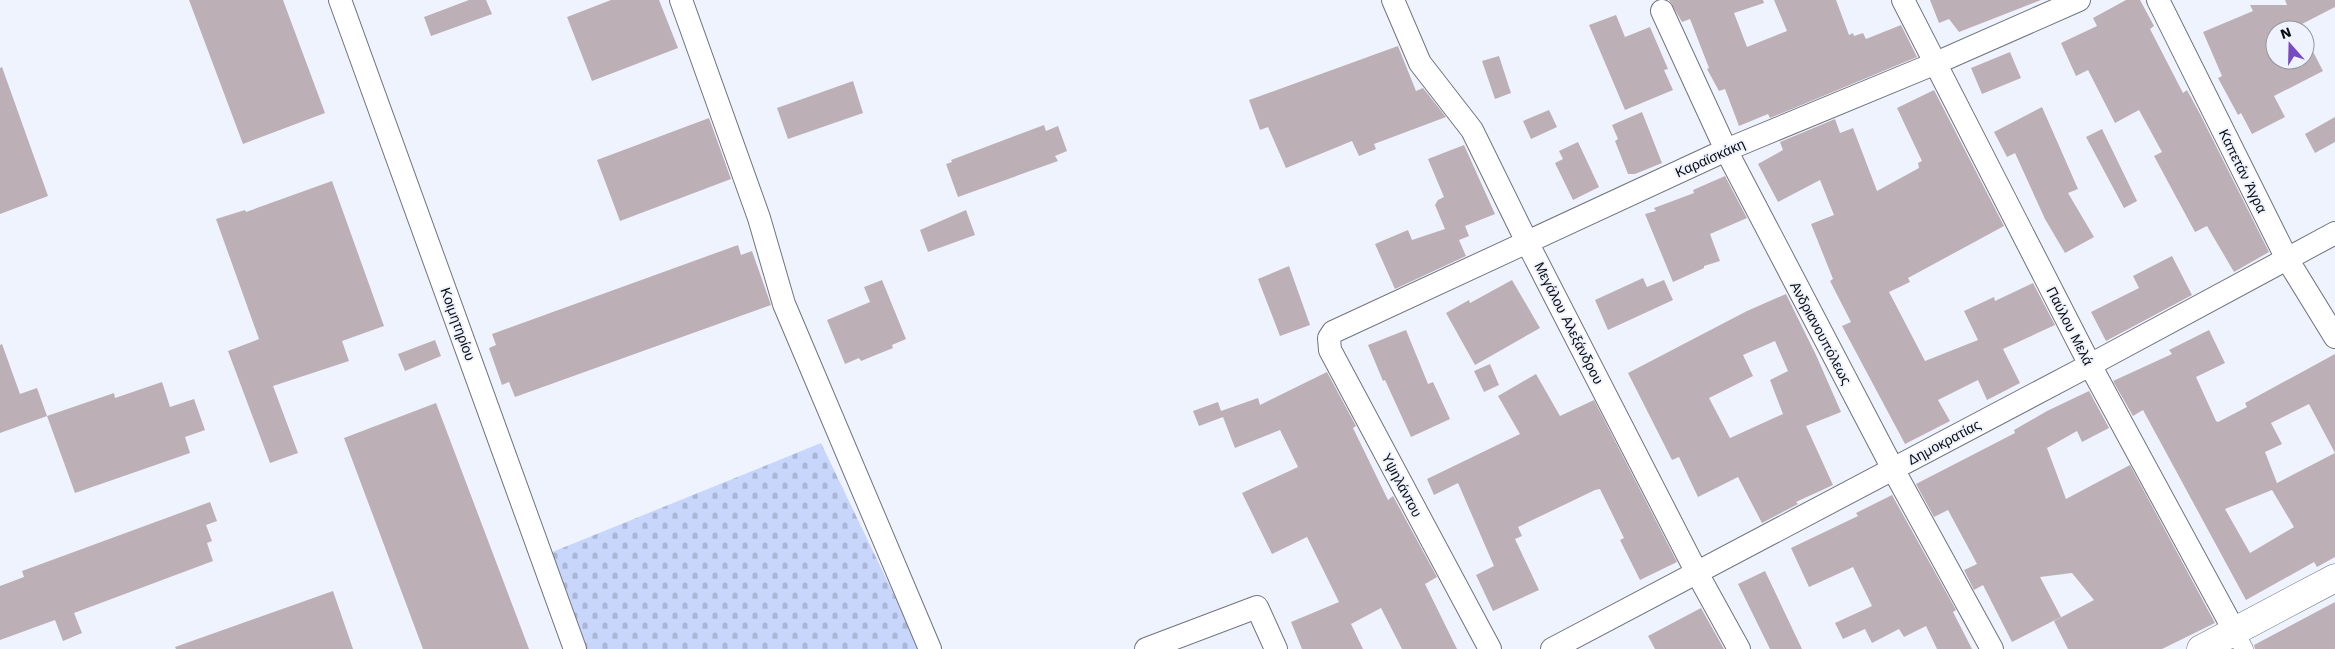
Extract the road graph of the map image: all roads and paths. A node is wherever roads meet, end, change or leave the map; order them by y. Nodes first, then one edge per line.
1 (340, 0) edge
2 (681, 0) edge
3 (1903, 0) edge
4 (2078, 0) edge
5 (2158, 0) edge
6 (1394, 1) edge
7 (1662, 11) dead end
8 (1936, 64) junction
9 (1726, 150) junction
10 (2335, 232) edge
11 (1527, 242) junction
12 (2287, 259) junction
13 (1344, 325) joint
14 (2335, 337) edge
15 (2090, 365) junction
16 (1893, 469) junction
17 (1697, 573) junction
18 (2335, 578) edge
19 (2239, 640) edge
20 (575, 649) edge
21 (930, 649) edge
22 (1146, 649) edge
23 (1276, 649) edge
24 (1490, 649) edge
25 (1552, 649) edge
26 (1739, 649) edge
27 (1992, 649) edge
28 (2201, 649) edge

1 - 20 street, Κοιμητηρίου
2 - 21 street
3 - 8 street, Παύλου Μελά
4 - 8 street, Καραϊσκάκη
5 - 12 street, Καπετάν Άγρα
6 - 11 street, Μεγάλου Αλεξάνδρου
7 - 9 street, Ανδριανουπόλεως
8 - 9 street, Καραϊσκάκη
8 - 15 street, Παύλου Μελά
9 - 11 street, Καραϊσκάκη
9 - 16 street, Ανδριανουπόλεως
10 - 12 street, Δημοκρατίας
11 - 13 street, Καραϊσκάκη
11 - 17 street, Μεγάλου Αλεξάνδρου
12 - 14 street, Καπετάν Άγρα
12 - 15 street, Δημοκρατίας
13 - 24 street, Υψηλάντου
15 - 16 street, Δημοκρατίας
15 - 19 street, Παύλου Μελά
16 - 17 street, Δημοκρατίας
16 - 27 street, Ανδριανουπόλεως
17 - 25 street, Δημοκρατίας
17 - 26 street, Μεγάλου Αλεξάνδρου
18 - 19 main road
19 - 28 main road
22 - 23 street

